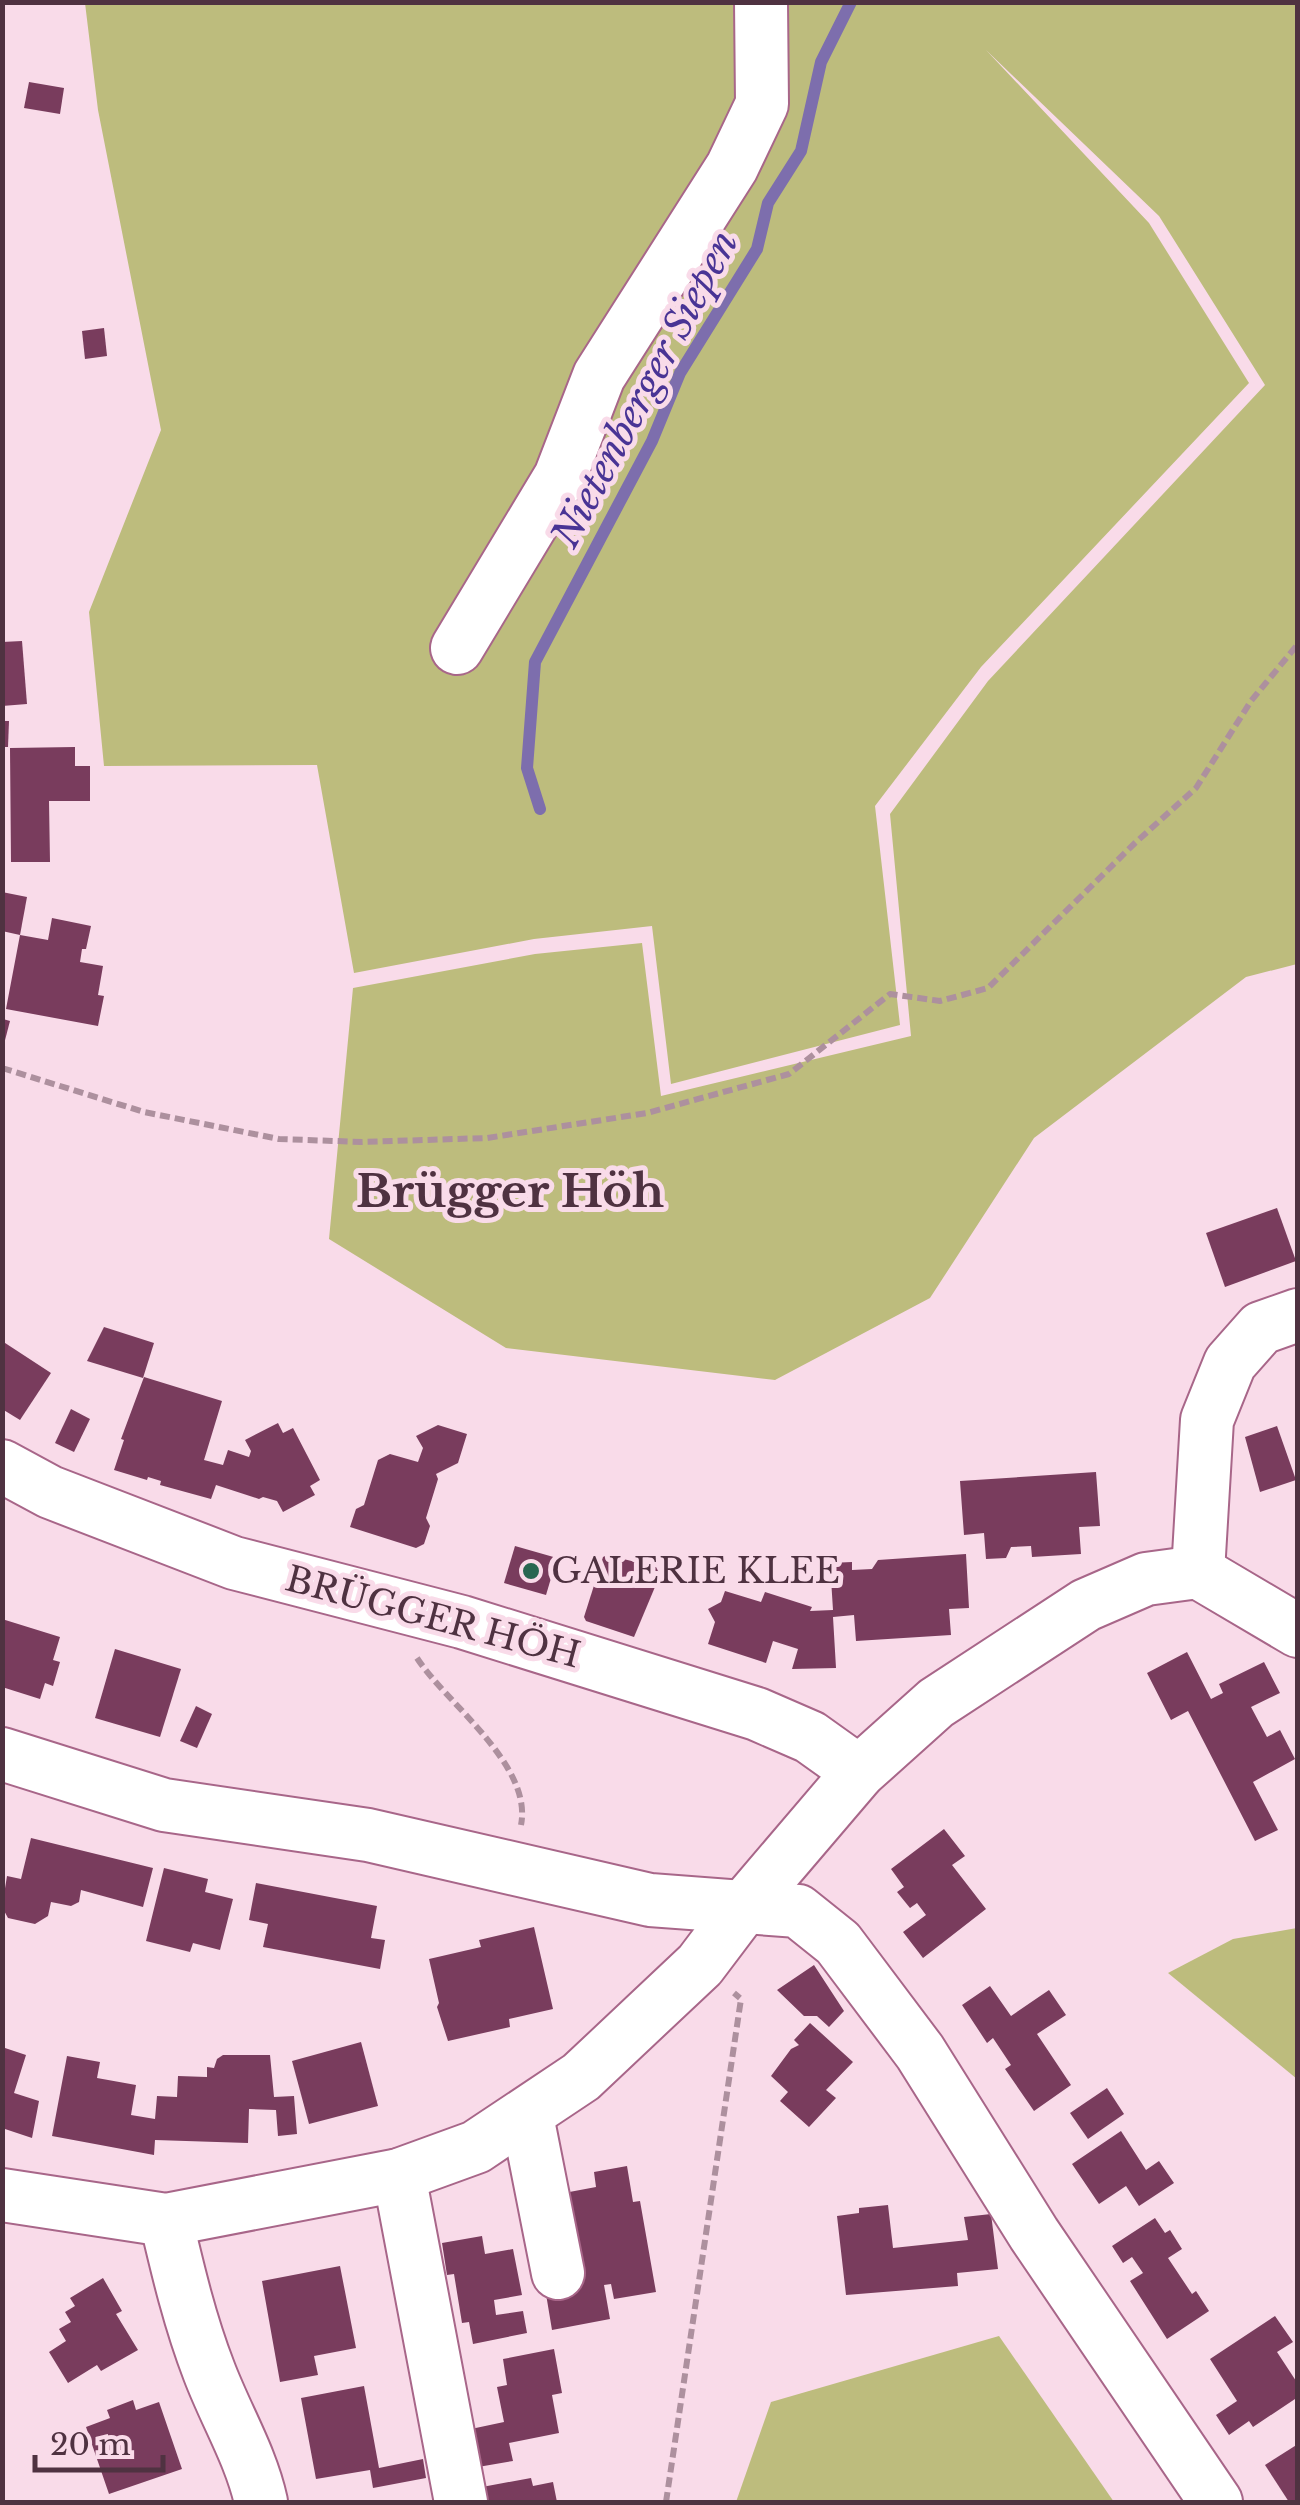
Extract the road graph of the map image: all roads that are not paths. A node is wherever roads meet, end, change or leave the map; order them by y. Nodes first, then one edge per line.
1 (761, 2) edge
2 (457, 648) dead end
3 (1298, 1315) edge
4 (2, 1466) edge
5 (1198, 1572) junction
6 (1298, 1630) edge
7 (2, 1754) edge
8 (859, 1772) junction
9 (744, 1908) junction
10 (527, 2116) junction
11 (399, 2175) junction
12 (2, 2195) edge
13 (166, 2220) junction
14 (558, 2273) dead end
15 (261, 2502) edge
16 (461, 2502) edge
17 (1216, 2502) edge

1 - 2 street
3 - 5 street
4 - 8 street, BRÜGGER HÖH
5 - 6 street
5 - 8 street
7 - 9 street
8 - 9 street
9 - 10 street
9 - 17 street
10 - 11 street
10 - 14 street
11 - 13 street
11 - 16 street
12 - 13 street
13 - 15 street

